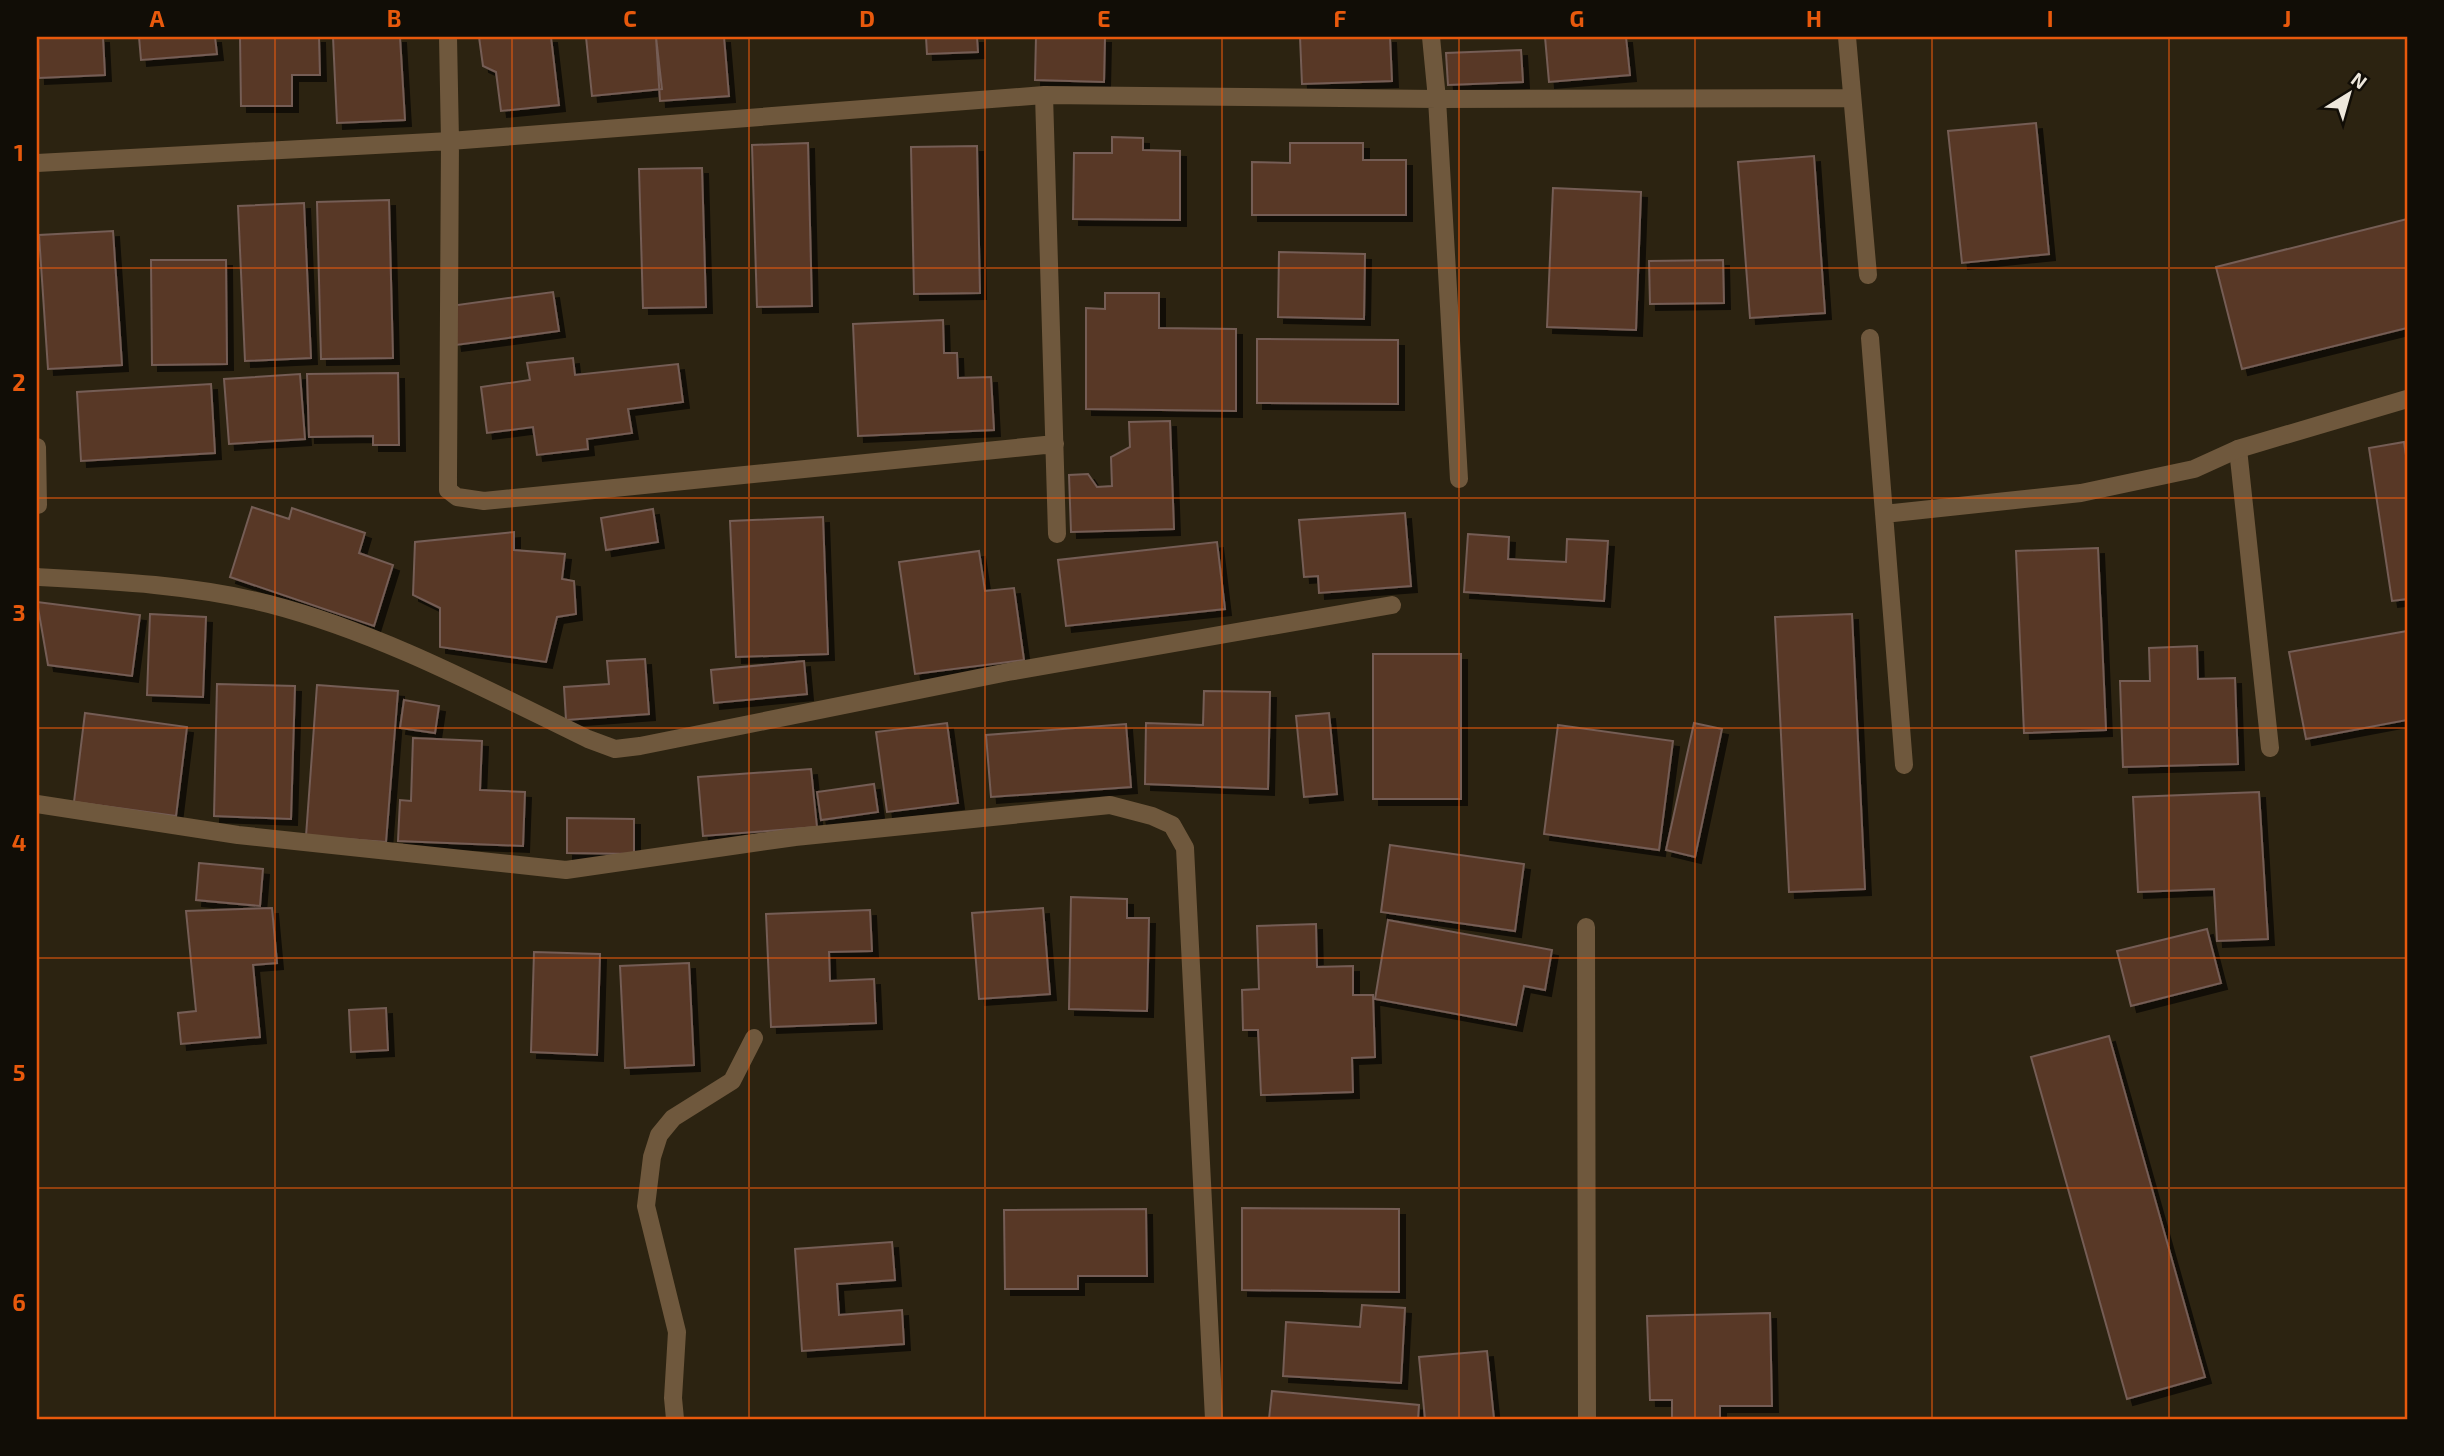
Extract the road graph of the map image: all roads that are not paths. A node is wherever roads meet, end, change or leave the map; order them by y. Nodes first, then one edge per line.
1 (448, 37) edge
2 (1431, 37) edge
3 (1847, 37) edge
4 (1044, 95) junction
5 (1852, 98) junction
6 (1437, 99) junction
7 (450, 141) junction
8 (37, 163) edge
9 (1868, 275) dead end
10 (1870, 338) dead end
11 (2407, 399) edge
12 (1055, 444) junction
13 (37, 447) edge
14 (2238, 449) junction
15 (1459, 479) dead end
16 (38, 505) edge
17 (1884, 514) junction
18 (1057, 534) dead end
19 (37, 577) edge
20 (1392, 605) dead end
21 (2270, 748) dead end
22 (1904, 765) dead end
23 (37, 804) edge
24 (1586, 927) dead end
25 (754, 1038) dead end
26 (675, 1419) edge
27 (1214, 1419) edge
28 (1587, 1419) edge

1 - 7 street
2 - 6 street
3 - 5 street
4 - 6 street
4 - 7 street
4 - 12 street
5 - 6 street
5 - 9 street
6 - 15 street
7 - 8 street
7 - 12 street
10 - 17 street
11 - 14 street
12 - 18 street
13 - 16 street
14 - 17 street
14 - 21 street
17 - 22 street
19 - 20 street
23 - 27 street
24 - 28 street
25 - 26 street

